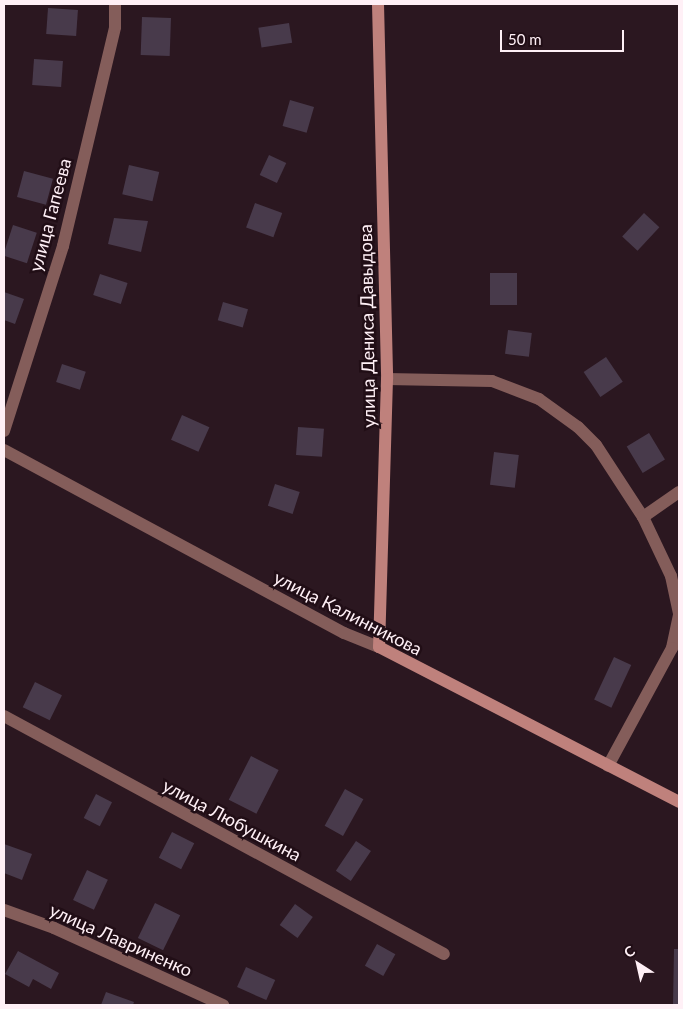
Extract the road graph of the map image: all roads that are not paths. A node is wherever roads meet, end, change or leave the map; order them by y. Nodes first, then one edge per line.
1 (115, 4) edge
2 (378, 4) edge
3 (387, 379) junction
4 (4, 431) edge
5 (4, 450) edge
6 (679, 492) edge
7 (643, 517) junction
8 (379, 647) junction
9 (4, 716) edge
10 (608, 766) junction
11 (679, 802) edge
12 (4, 910) edge
13 (444, 954) dead end
14 (222, 1005) edge

1 - 4 street, улица Гапеева
2 - 3 main road, улица Дениса Давыдова
3 - 7 street
3 - 8 main road, улица Дениса Давыдова
5 - 8 street, улица Калинникова
6 - 7 street
7 - 10 street
8 - 10 main road, улица Калинникова
9 - 13 street, улица Любушкина
10 - 11 main road, улица Калинникова
12 - 14 street, улица Лавриненко

